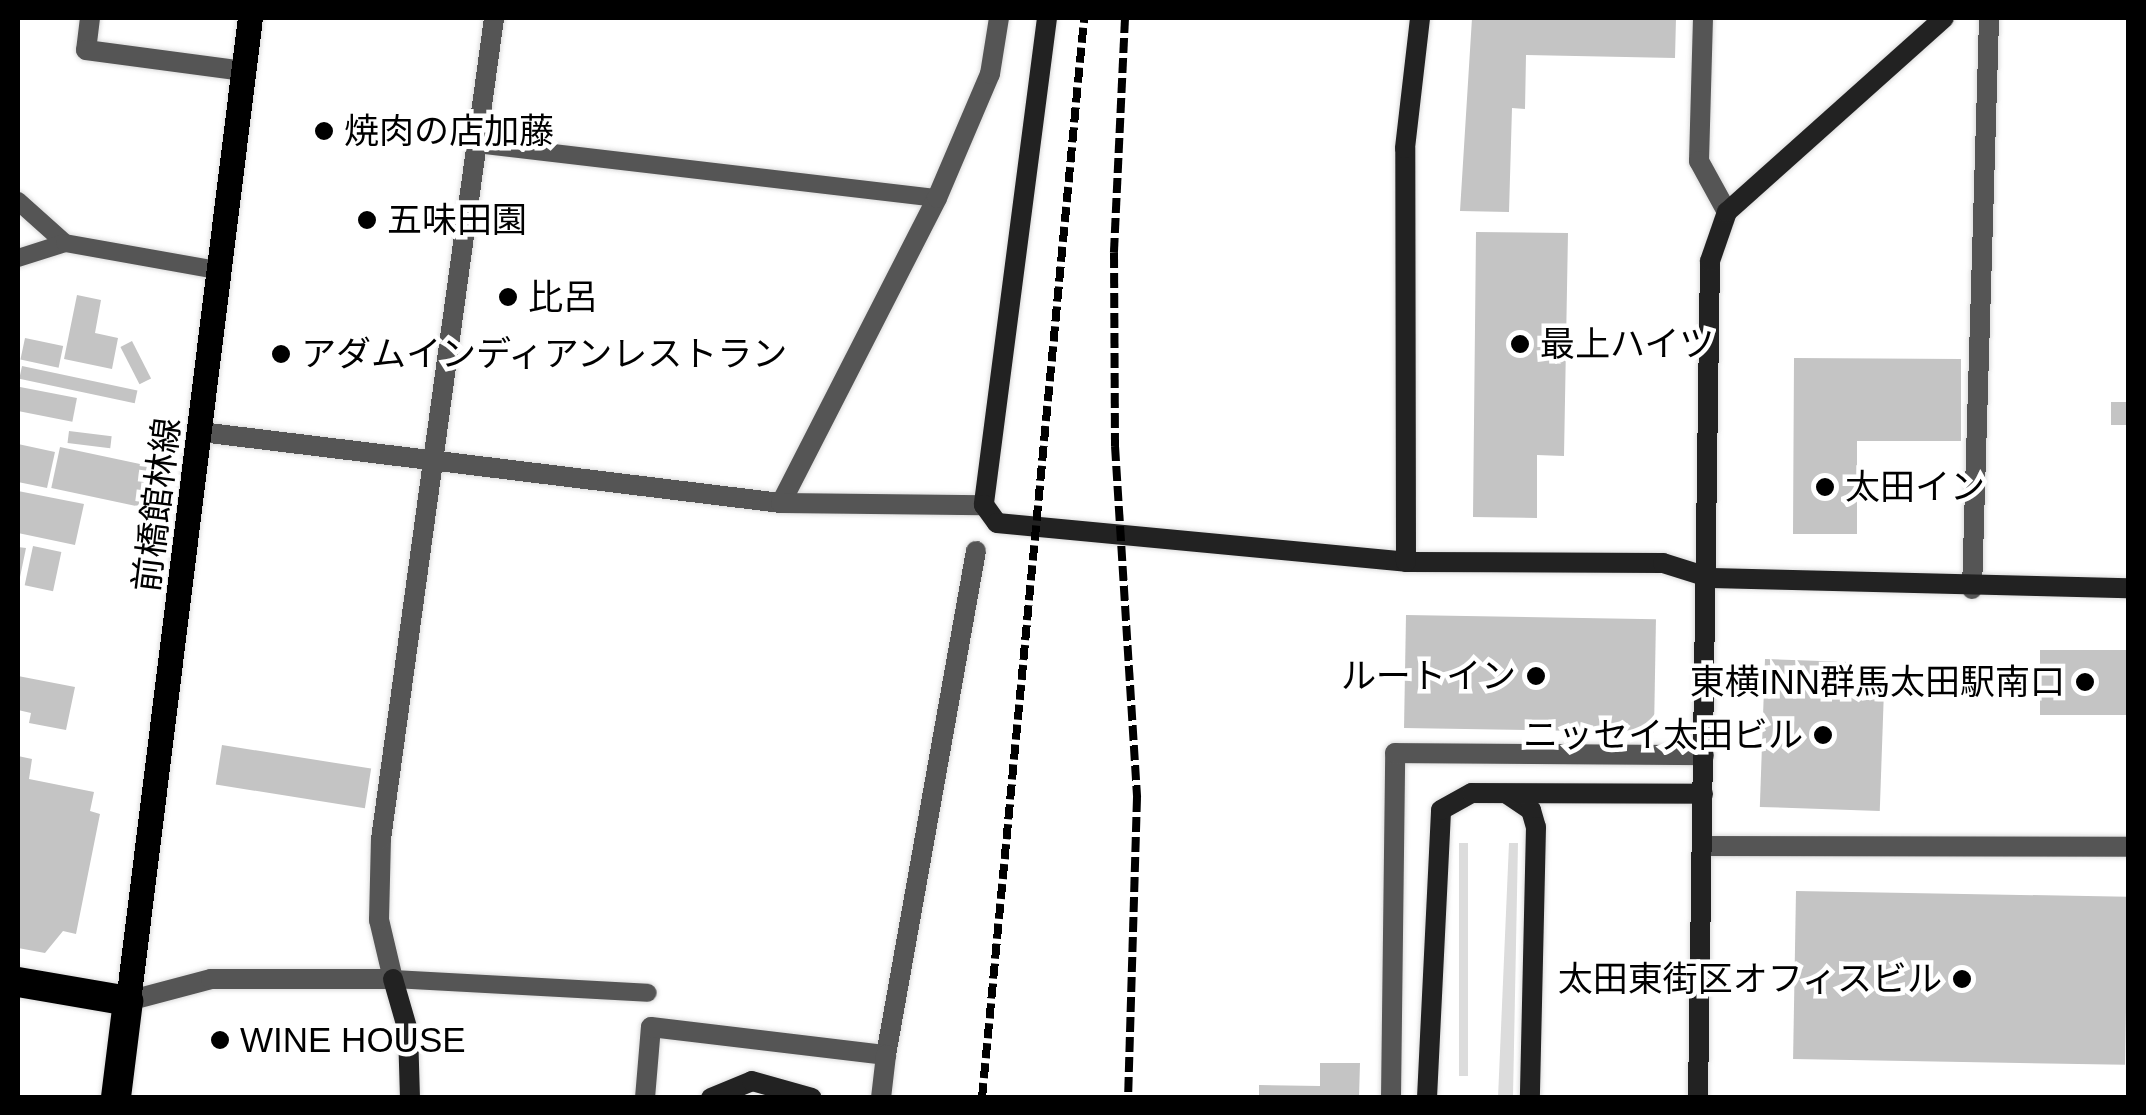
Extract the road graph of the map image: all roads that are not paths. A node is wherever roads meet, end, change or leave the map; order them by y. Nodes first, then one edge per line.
1 (90, 18) edge
2 (250, 18) edge
3 (494, 18) edge
4 (1000, 18) edge
5 (1047, 18) edge
6 (1420, 18) edge
7 (1703, 18) edge
8 (1944, 18) edge
9 (1988, 18) edge
10 (244, 71) junction
11 (477, 144) junction
12 (936, 198) junction
13 (18, 201) edge
14 (1727, 212) junction
15 (64, 243) junction
16 (18, 258) edge
17 (222, 270) junction
18 (201, 432) junction
19 (434, 461) junction
20 (781, 503) junction
21 (984, 505) junction
22 (976, 551) dead end
23 (1406, 562) junction
24 (1711, 578) junction
25 (2128, 588) edge
26 (1972, 589) junction
27 (1704, 755) junction
28 (1505, 793) junction
29 (1703, 794) junction
30 (1702, 846) junction
31 (2128, 846) edge
32 (393, 980) junction
33 (18, 982) edge
34 (648, 993) dead end
35 (128, 1002) junction
36 (886, 1055) junction
37 (116, 1098) edge
38 (410, 1098) edge
39 (645, 1098) edge
40 (711, 1098) edge
41 (812, 1098) edge
42 (881, 1098) edge
43 (1391, 1098) edge
44 (1427, 1098) edge
45 (1530, 1098) edge
46 (1698, 1098) edge

1 - 10 street
2 - 10 main road, 前橋館林線
3 - 11 street
4 - 12 street
5 - 21 street
6 - 23 street
7 - 14 street
8 - 14 street
9 - 26 street
10 - 17 main road, 前橋館林線
11 - 12 lane
11 - 19 street
12 - 20 street
13 - 15 lane
14 - 24 street
15 - 16 lane
15 - 17 lane
17 - 18 main road, 前橋館林線
18 - 19 street
18 - 35 main road, 前橋館林線
19 - 20 street
19 - 32 street
20 - 21 street
21 - 23 street
22 - 36 street
23 - 24 street
24 - 26 street
24 - 27 street
25 - 26 street
27 - 29 street
27 - 43 street
28 - 29 street
28 - 44 street
28 - 45 street
29 - 30 street
30 - 31 street
30 - 46 street
32 - 34 lane
32 - 35 street
32 - 38 street
33 - 35 highway
35 - 37 highway
36 - 39 street
36 - 42 street
40 - 41 street

